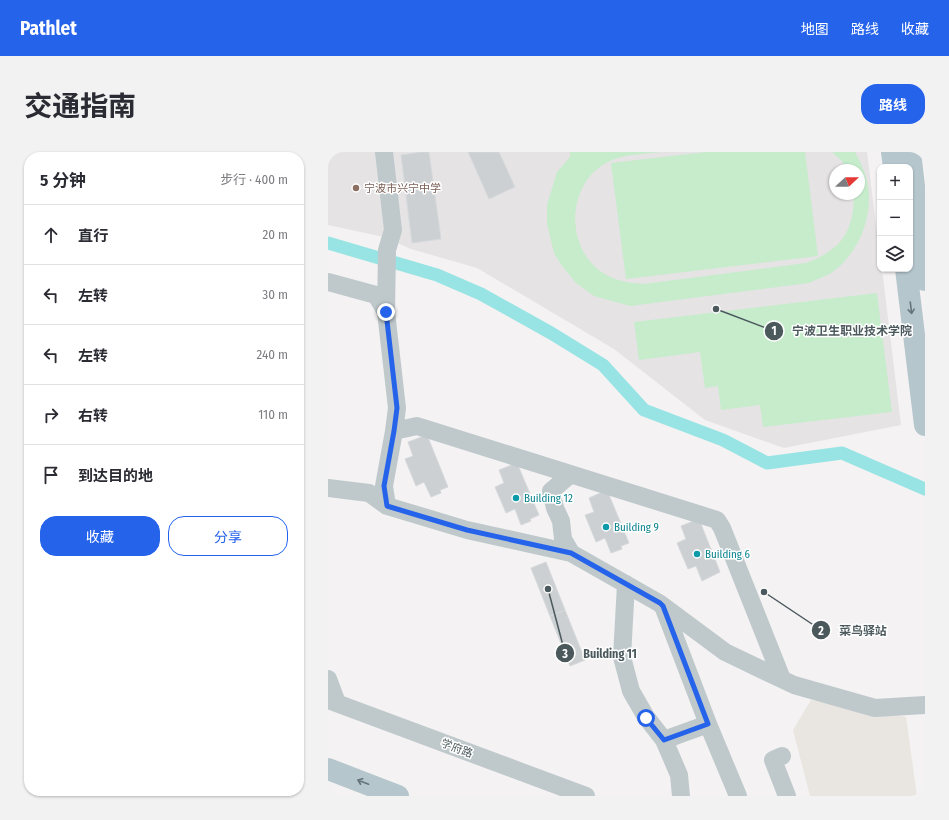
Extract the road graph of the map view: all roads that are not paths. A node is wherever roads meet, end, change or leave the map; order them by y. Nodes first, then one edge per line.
1 (384, 152) edge
2 (892, 152) edge
3 (910, 152) edge
4 (894, 164) edge
5 (906, 272) edge
6 (925, 280) edge
7 (328, 282) edge
8 (386, 312) junction
9 (925, 425) edge
10 (394, 431) junction
11 (571, 474) junction
12 (328, 488) edge
13 (387, 506) junction
14 (571, 553) junction
15 (626, 584) junction
16 (663, 606) junction
17 (328, 678) edge
18 (782, 679) junction
19 (333, 701) edge
20 (925, 705) edge
21 (708, 724) junction
22 (664, 740) junction
23 (782, 756) dead end
24 (328, 769) edge
25 (398, 796) edge
26 (586, 796) edge
27 (681, 796) edge
28 (738, 796) edge
29 (787, 796) edge

1 - 8 street
2 - 4 main road
3 - 6 main road
5 -> 9 main road
7 - 8 street
8 - 10 street
10 - 11 street
10 - 13 street
11 - 14 street
11 - 18 street
12 - 13 street
13 - 14 street
14 - 15 street
15 - 16 street
15 - 22 street
16 - 18 street
16 - 21 street
17 - 19 street
18 - 20 street
19 - 26 street, 学府路
21 - 22 street
21 - 28 street
22 - 27 street
23 - 29 street
25 -> 24 main road

